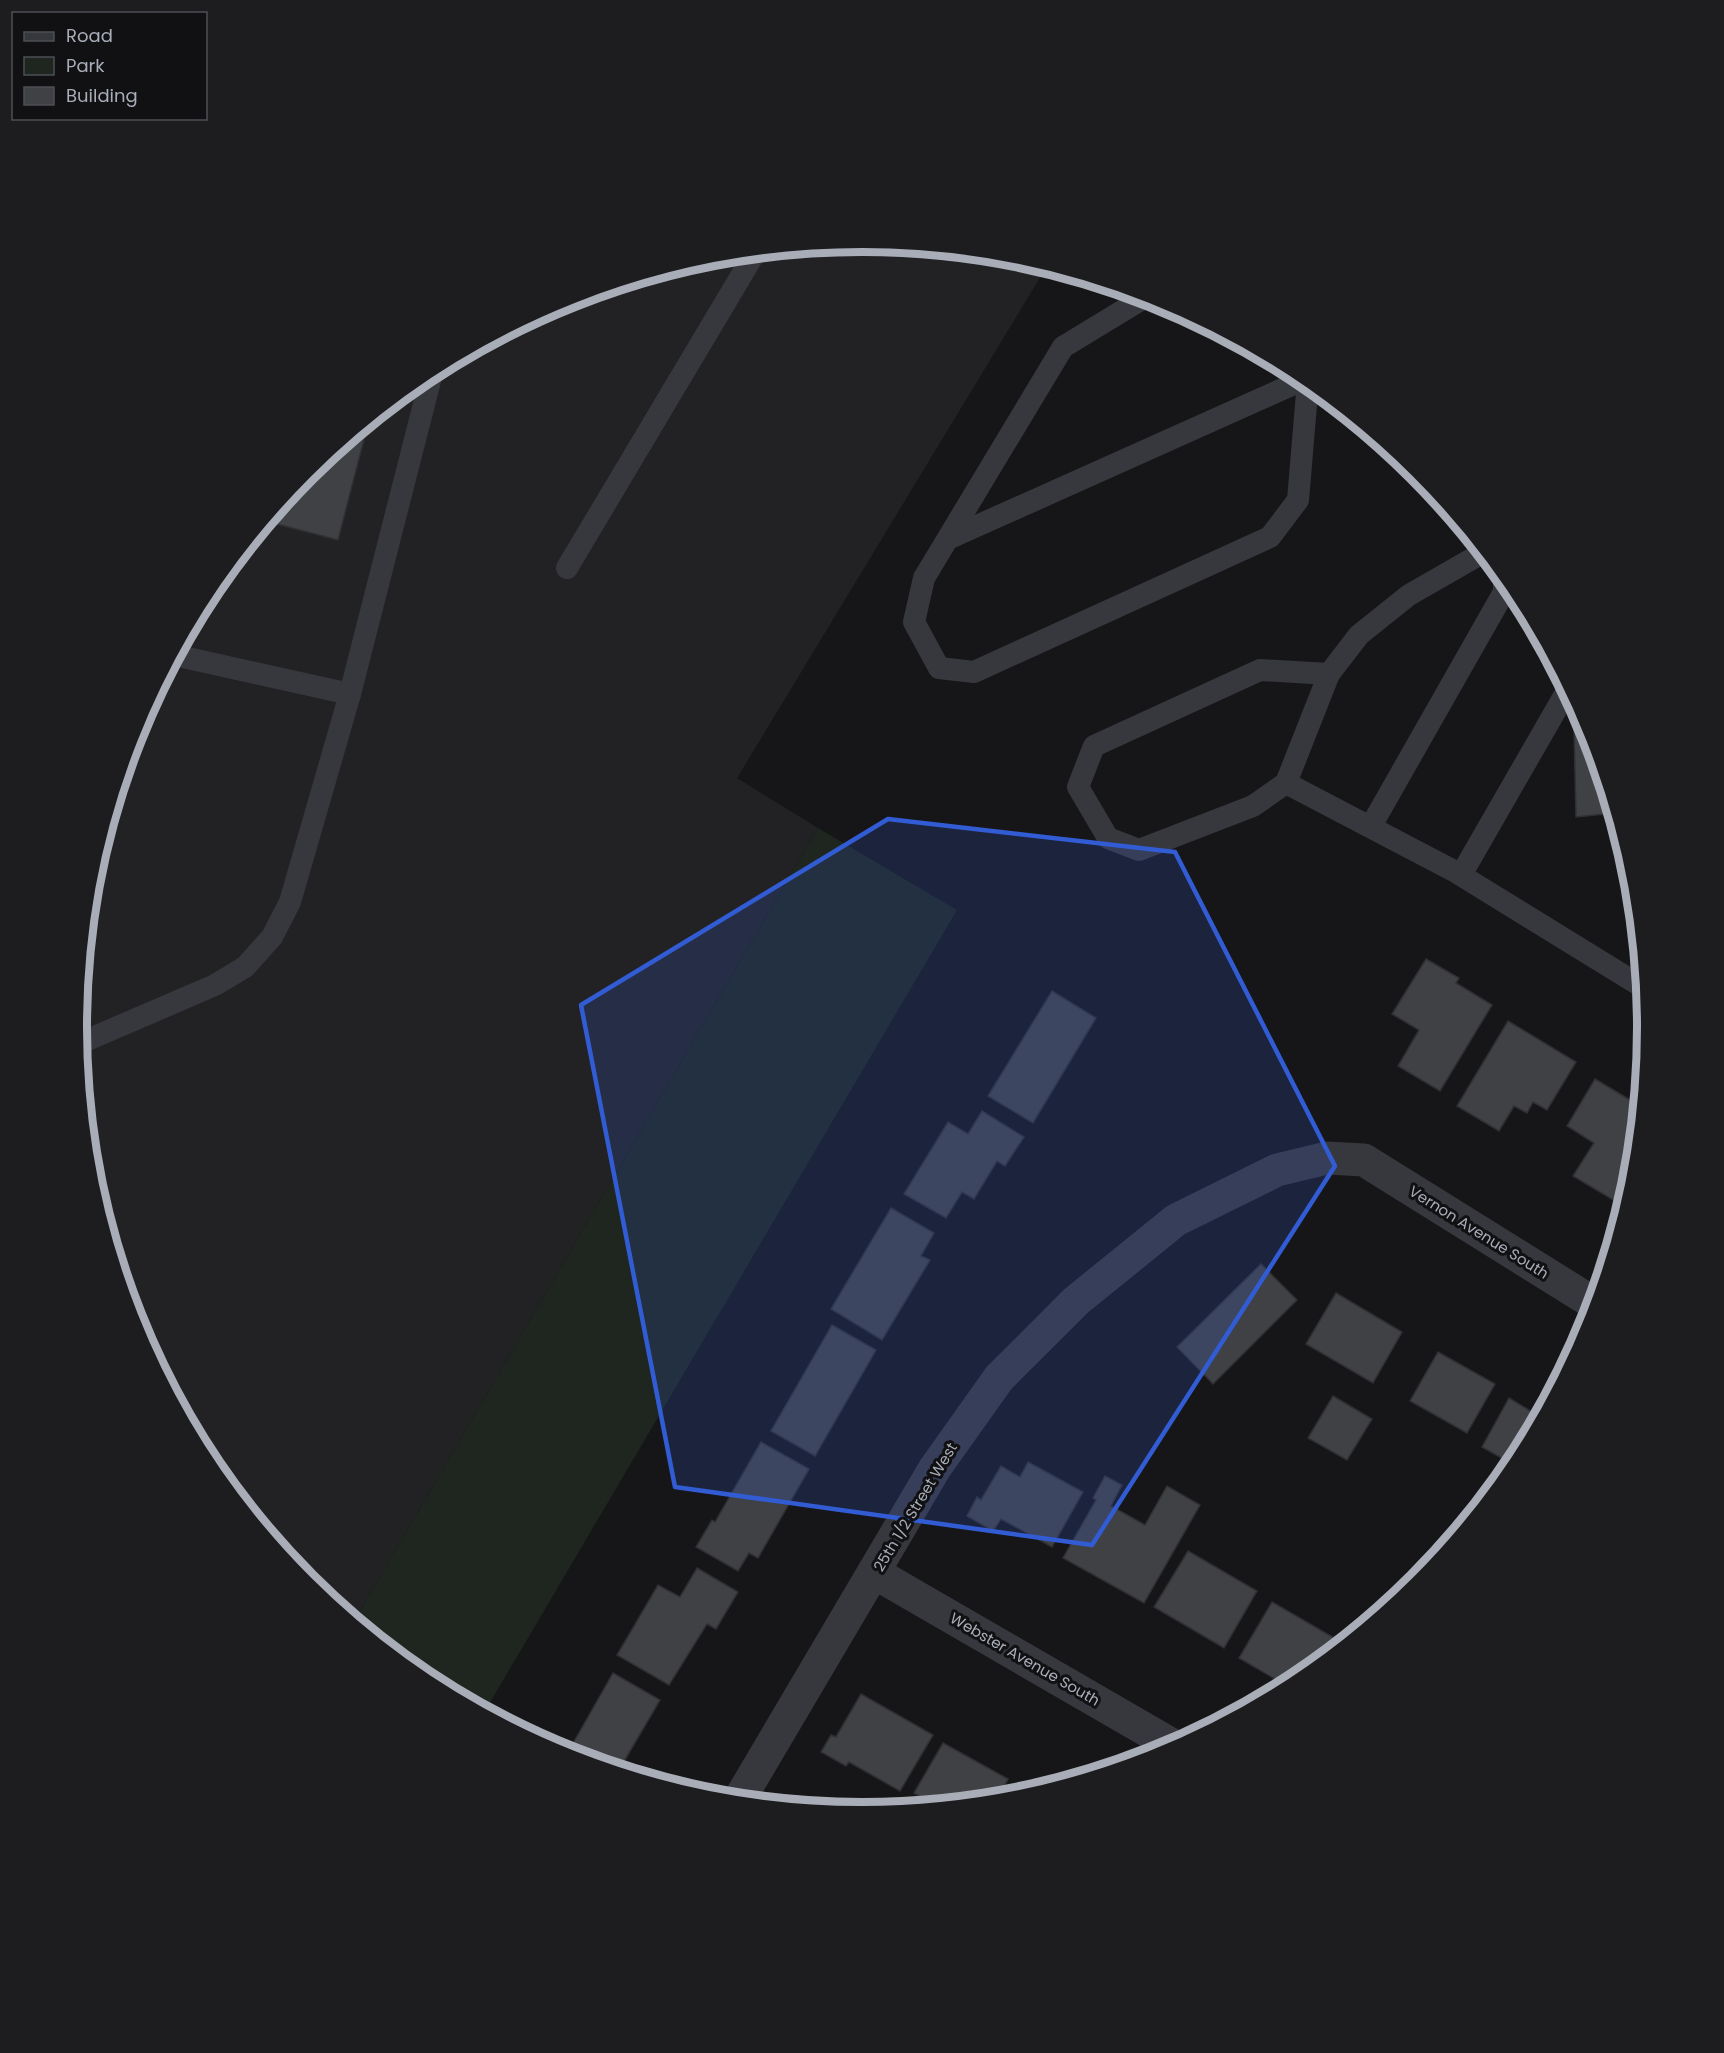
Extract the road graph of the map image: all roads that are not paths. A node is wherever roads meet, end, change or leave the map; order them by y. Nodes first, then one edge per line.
1 (751, 260) edge
2 (1137, 302) edge
3 (429, 383) edge
4 (1296, 384) edge
5 (1305, 391) edge
6 (950, 538) junction
7 (1478, 556) edge
8 (567, 568) dead end
9 (1504, 593) edge
10 (182, 657) edge
11 (1329, 674) junction
12 (350, 694) junction
13 (1563, 697) edge
14 (1286, 783) junction
15 (1371, 826) junction
16 (1461, 875) junction
17 (1635, 983) edge
18 (88, 1040) edge
19 (1364, 1160) joint
20 (1587, 1299) edge
21 (875, 1573) junction
22 (1164, 1740) edge
23 (744, 1792) edge

1 - 8 lane
2 - 6 lane
3 - 12 lane
4 - 6 lane
5 - 6 lane
7 - 11 lane
9 - 15 lane
10 - 12 lane
11 - 14 lane
11 - 14 lane
12 - 18 lane
13 - 16 lane
14 - 15 lane
15 - 16 lane
16 - 17 lane
19 - 20 street, Vernon Avenue South
19 - 21 street, 25th 1/2 Street West
21 - 22 street, Webster Avenue South
21 - 23 street, 25th 1/2 Street West

